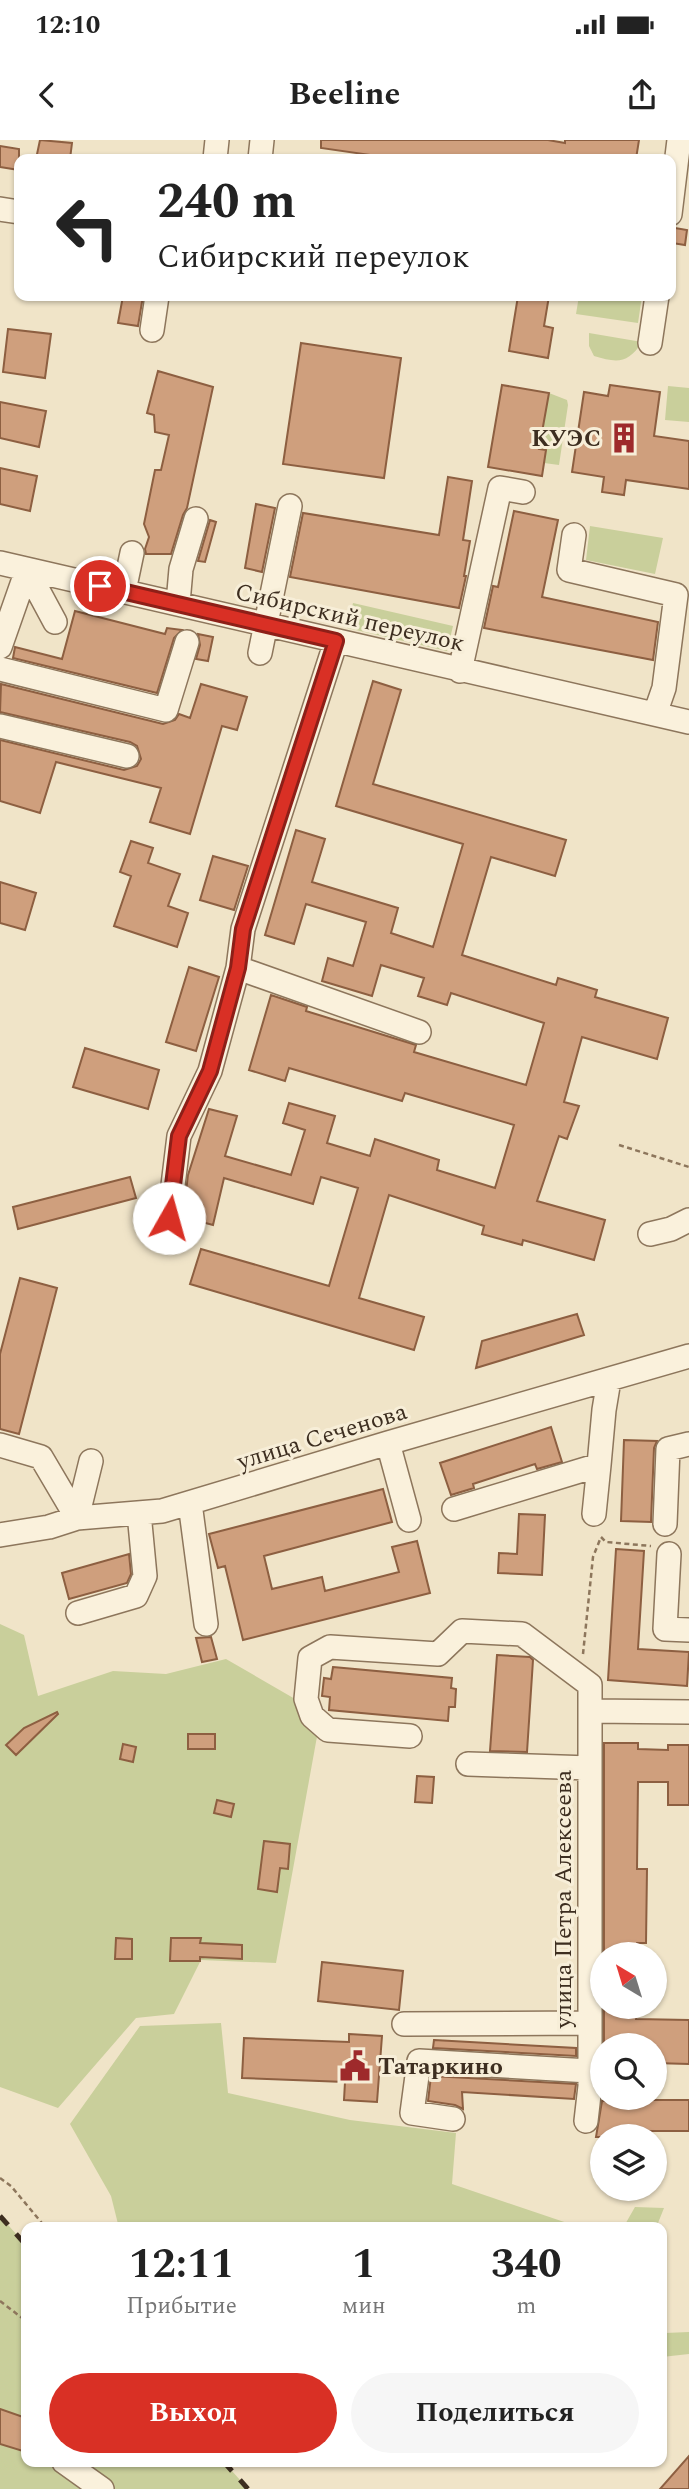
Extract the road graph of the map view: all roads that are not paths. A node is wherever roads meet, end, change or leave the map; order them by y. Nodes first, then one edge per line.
1 (679, 140) edge
2 (676, 165) edge
3 (156, 301) edge
4 (656, 301) edge
5 (152, 330) dead end
6 (650, 342) dead end
7 (523, 492) dead end
8 (290, 506) dead end
9 (196, 519) dead end
10 (574, 535) dead end
11 (132, 553) dead end
12 (198, 561) dead end
13 (0, 564) edge
14 (27, 570) junction
15 (124, 592) junction
16 (185, 605) junction
17 (55, 622) dead end
18 (267, 624) junction
19 (336, 641) junction
20 (187, 642) dead end
21 (0, 647) edge
22 (260, 653) dead end
23 (0, 669) edge
24 (460, 671) junction
25 (655, 714) junction
26 (689, 722) edge
27 (0, 726) edge
28 (127, 756) dead end
29 (238, 968) junction
30 (419, 1032) dead end
31 (169, 1218) dead end
32 (689, 1220) edge
33 (650, 1234) dead end
34 (689, 1356) edge
35 (609, 1380) junction
36 (388, 1443) junction
37 (689, 1444) edge
38 (0, 1446) edge
39 (91, 1461) dead end
40 (599, 1465) junction
41 (190, 1503) junction
42 (454, 1509) dead end
43 (139, 1513) junction
44 (594, 1514) road end
45 (76, 1518) junction
46 (410, 1520) dead end
47 (665, 1524) dead end
48 (0, 1535) edge
49 (662, 1550) road end
50 (78, 1614) dead end
51 (206, 1624) dead end
52 (689, 1630) edge
53 (590, 1712) junction
54 (689, 1712) edge
55 (410, 1736) dead end
56 (468, 1764) dead end
57 (590, 1769) junction
58 (590, 2023) junction
59 (404, 2024) dead end
60 (589, 2079) junction
61 (453, 2119) dead end
62 (586, 2120) dead end
63 (71, 2467) edge
64 (102, 2489) edge

1 - 2 street
3 - 5 street
4 - 6 street
7 - 24 street
8 - 18 street
9 - 16 street
10 - 25 street
11 - 15 street
12 - 16 street
13 - 14 street, Сибирский переулок
14 - 15 street, Сибирский переулок
14 - 17 street
14 - 21 street
15 - 16 street, Сибирский переулок
16 - 18 street, Сибирский переулок
18 - 19 street, Сибирский переулок
18 - 22 street
19 - 24 street, Сибирский переулок
19 - 29 street
20 - 23 street
24 - 25 street, Сибирский переулок
25 - 26 street, Сибирский переулок
27 - 28 street
29 - 30 street
29 - 31 street
32 - 33 street
34 - 35 street, улица Сеченова
35 - 36 street, улица Сеченова
35 - 40 street
36 - 41 street, улица Сеченова
36 - 46 street
37 - 47 street
38 - 45 street
39 - 45 street
40 - 42 street
40 - 44 street
41 - 43 street, улица Сеченова
41 - 51 street
43 - 45 street, улица Сеченова
43 - 50 street
45 - 48 street, улица Сеченова
49 - 52 street
53 - 54 street
53 - 55 street, улица Петра Алексеева
53 - 57 street, улица Петра Алексеева
56 - 57 street
57 - 58 street, улица Петра Алексеева
58 - 59 street
58 - 60 street, улица Петра Алексеева
60 - 61 street
60 - 62 street, улица Петра Алексеева
63 - 64 street

